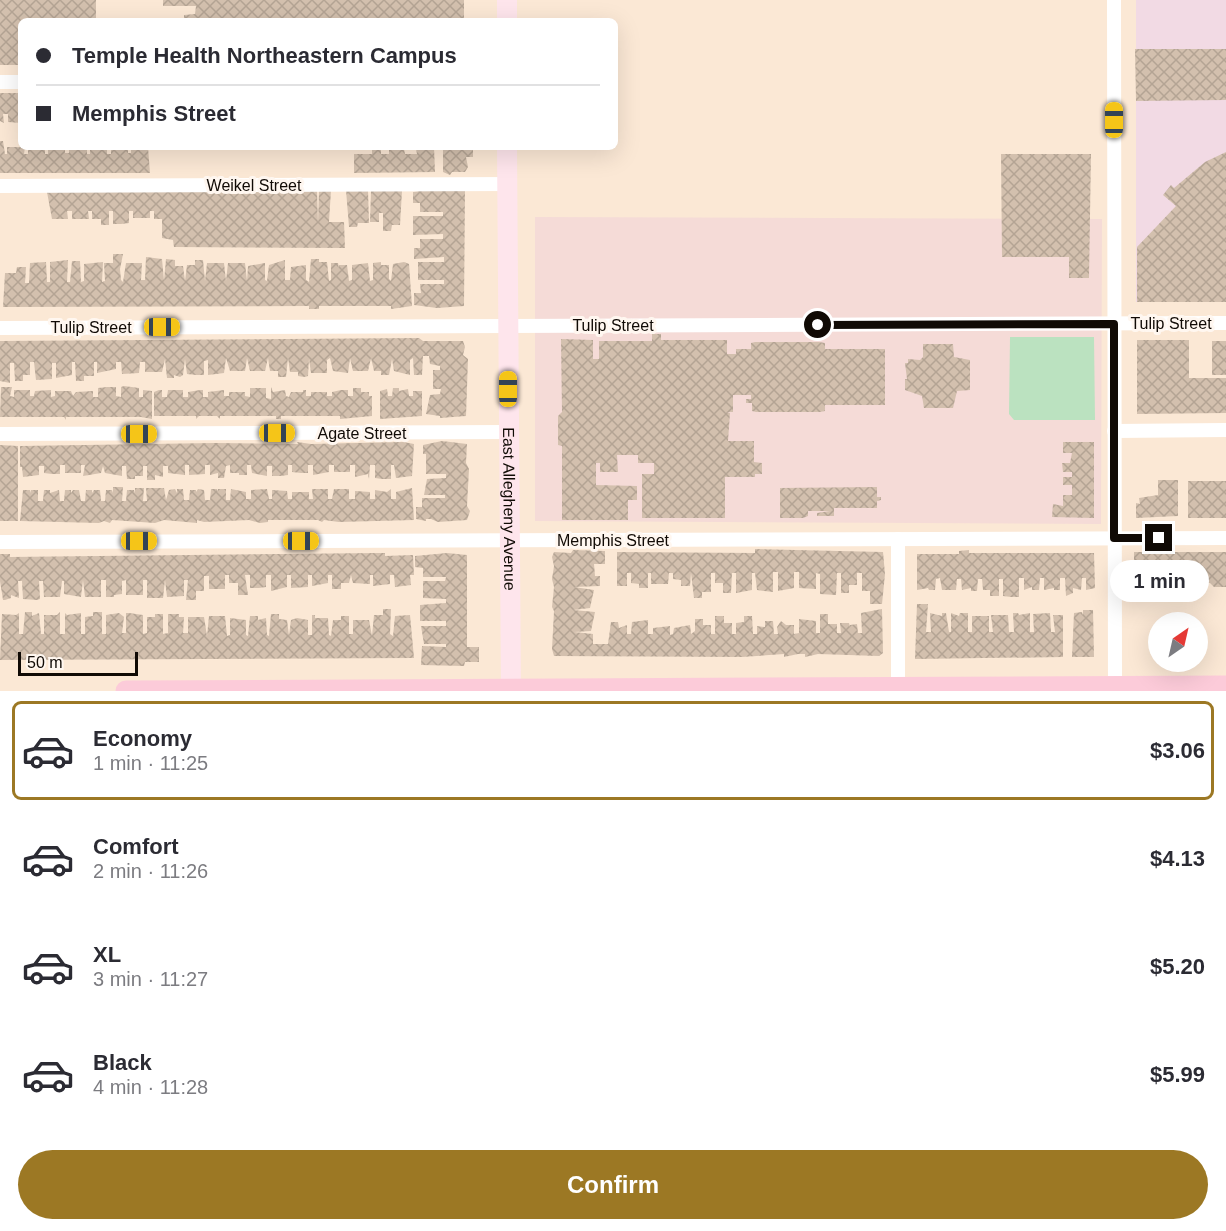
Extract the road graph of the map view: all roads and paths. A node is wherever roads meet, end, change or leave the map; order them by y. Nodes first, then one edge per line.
1 (507, 0) edge
2 (1114, 0) edge
3 (507, 18) edge
4 (0, 82) edge
5 (18, 82) edge
6 (507, 150) edge
7 (508, 184) junction
8 (0, 186) edge
9 (1226, 323) edge
10 (1114, 324) junction
11 (508, 326) junction
12 (0, 328) edge
13 (1114, 430) junction
14 (1226, 430) edge
15 (508, 432) junction
16 (0, 434) edge
17 (1226, 537) edge
18 (1114, 538) junction
19 (898, 539) junction
20 (510, 540) junction
21 (0, 542) edge
22 (1226, 686) edge
23 (1115, 688) edge
24 (898, 689) junction
25 (511, 690) edge
26 (823, 690) edge
27 (126, 691) edge

1 - 3 main road
2 - 10 street
4 - 5 street
6 - 7 main road, East Allegheny Avenue
7 - 8 street, Weikel Street
7 - 11 main road, East Allegheny Avenue
9 - 10 street, Tulip Street
10 - 11 street, Tulip Street
10 - 13 street
11 - 12 street, Tulip Street
11 - 15 main road, East Allegheny Avenue
13 - 14 street
13 - 18 street
15 - 16 street, Agate Street
15 - 20 main road, East Allegheny Avenue
17 - 18 street, Memphis Street
18 - 19 street, Memphis Street
18 - 23 street
19 - 20 street, Memphis Street
19 - 24 street
20 - 21 street, Memphis Street
20 - 25 main road, East Allegheny Avenue
22 - 23 main road
23 - 24 main road
24 - 26 main road
25 - 26 main road
25 - 27 main road

